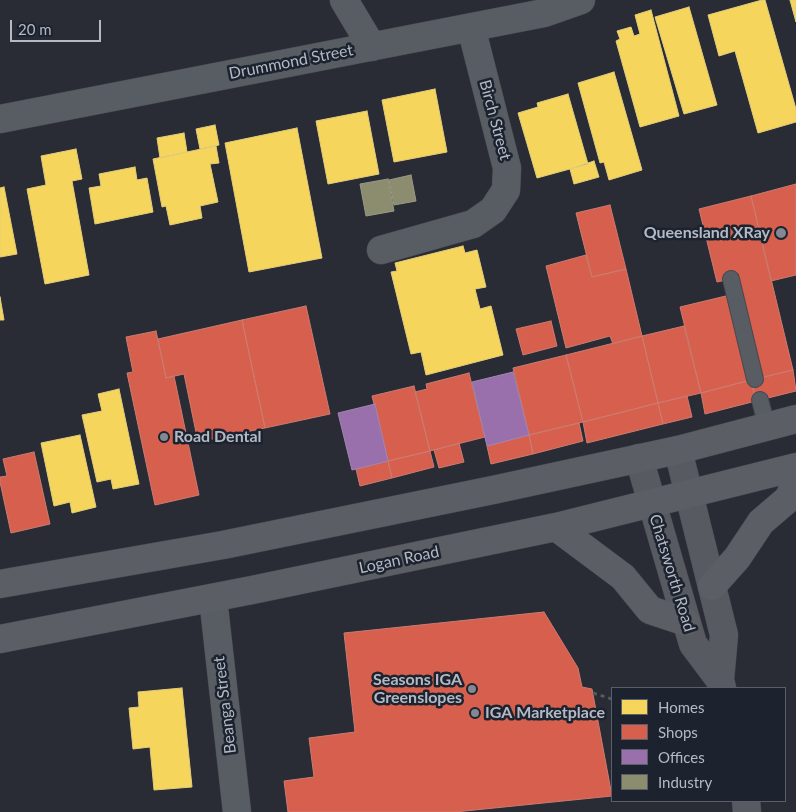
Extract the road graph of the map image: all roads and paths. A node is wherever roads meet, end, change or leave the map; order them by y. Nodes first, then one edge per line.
1 (344, 0) edge
2 (581, 0) edge
3 (472, 27) junction
4 (372, 47) junction
5 (0, 119) edge
6 (381, 250) dead end
7 (731, 279) dead end
8 (755, 379) dead end
9 (760, 400) dead end
10 (796, 420) edge
11 (767, 427) junction
12 (678, 450) junction
13 (639, 458) junction
14 (796, 467) edge
15 (796, 482) edge
16 (690, 494) junction
17 (652, 505) junction
18 (556, 527) junction
19 (0, 584) edge
20 (712, 586) junction
21 (213, 598) junction
22 (686, 622) junction
23 (0, 639) edge
24 (721, 684) edge
25 (593, 693) dead end
26 (611, 699) edge
27 (237, 812) edge

1 - 4 street
2 - 3 street, Drummond Street
3 - 4 street, Drummond Street
3 - 6 street, Birch Street
4 - 5 street, Drummond Street
7 - 8 lane
9 - 11 lane
10 - 11 main road
11 - 12 main road
12 - 13 main road
12 - 16 main road, Chatsworth Road
13 - 17 main road, Chatsworth Road
13 - 19 main road
14 - 16 main road, Logan Road
15 - 20 main road
16 - 17 main road, Logan Road
16 - 20 main road, Chatsworth Road
17 - 18 main road, Logan Road
17 - 22 main road, Chatsworth Road
18 - 21 main road, Logan Road
18 - 22 main road
20 - 24 main road, Chatsworth Road
21 - 23 main road, Logan Road
21 - 27 street, Beanga Street
22 - 24 main road, Chatsworth Road
25 - 26 path

